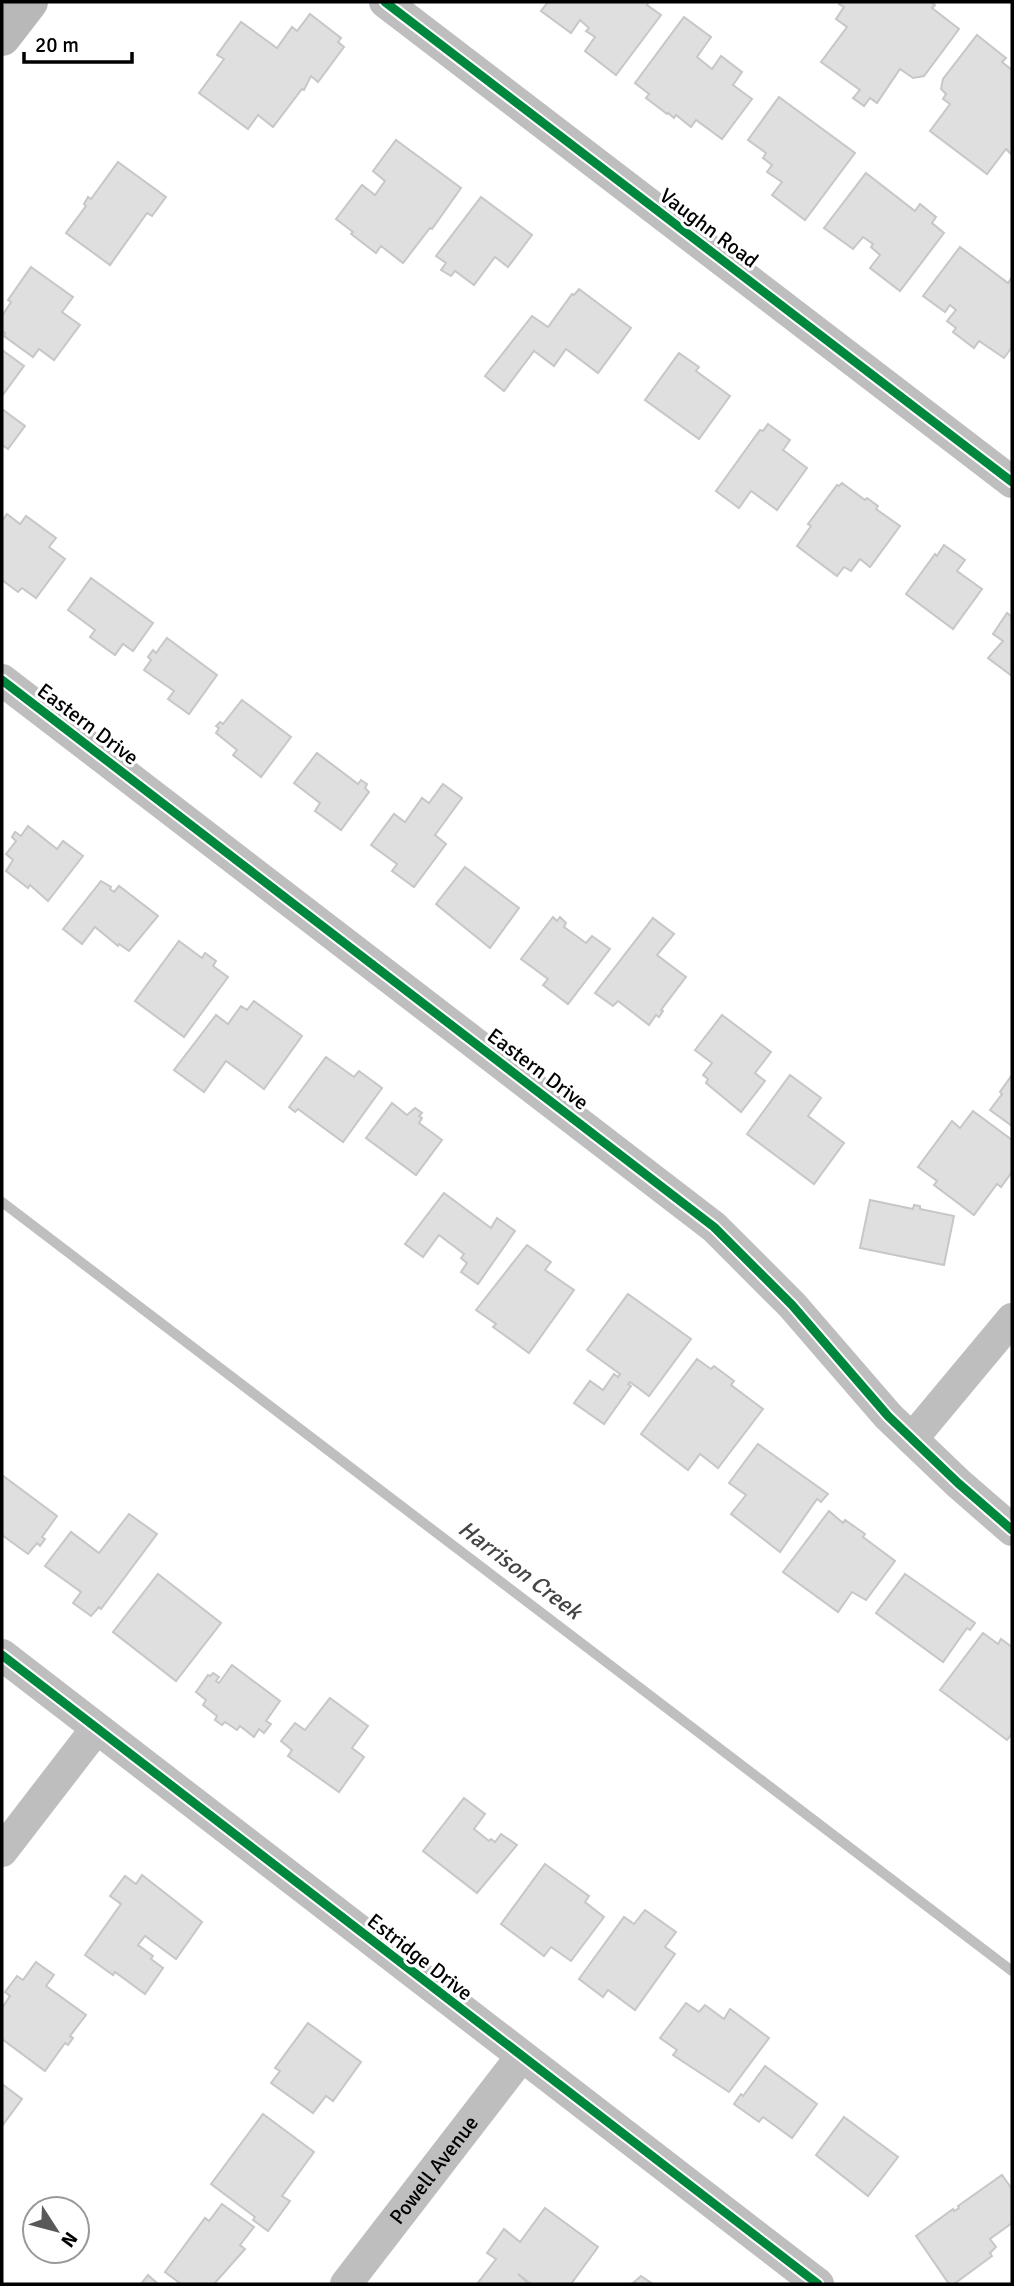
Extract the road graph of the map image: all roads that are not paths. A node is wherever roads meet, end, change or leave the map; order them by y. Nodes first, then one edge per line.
1 (29, 2) edge
2 (385, 2) edge
3 (2, 37) edge
4 (1012, 482) edge
5 (2, 680) edge
6 (1012, 1319) edge
7 (912, 1439) junction
8 (1012, 1530) edge
9 (2, 1656) edge
10 (96, 1729) junction
11 (2, 1851) edge
12 (521, 2057) junction
13 (346, 2284) edge
14 (818, 2284) edge

1 - 3 street
2 - 4 street, Vaughn Road
5 - 7 street, Eastern Drive
6 - 7 street
7 - 8 street, Eastern Drive
9 - 10 street, Estridge Drive
10 - 11 street
10 - 12 street, Estridge Drive
12 - 13 street, Powell Avenue
12 - 14 street, Estridge Drive

